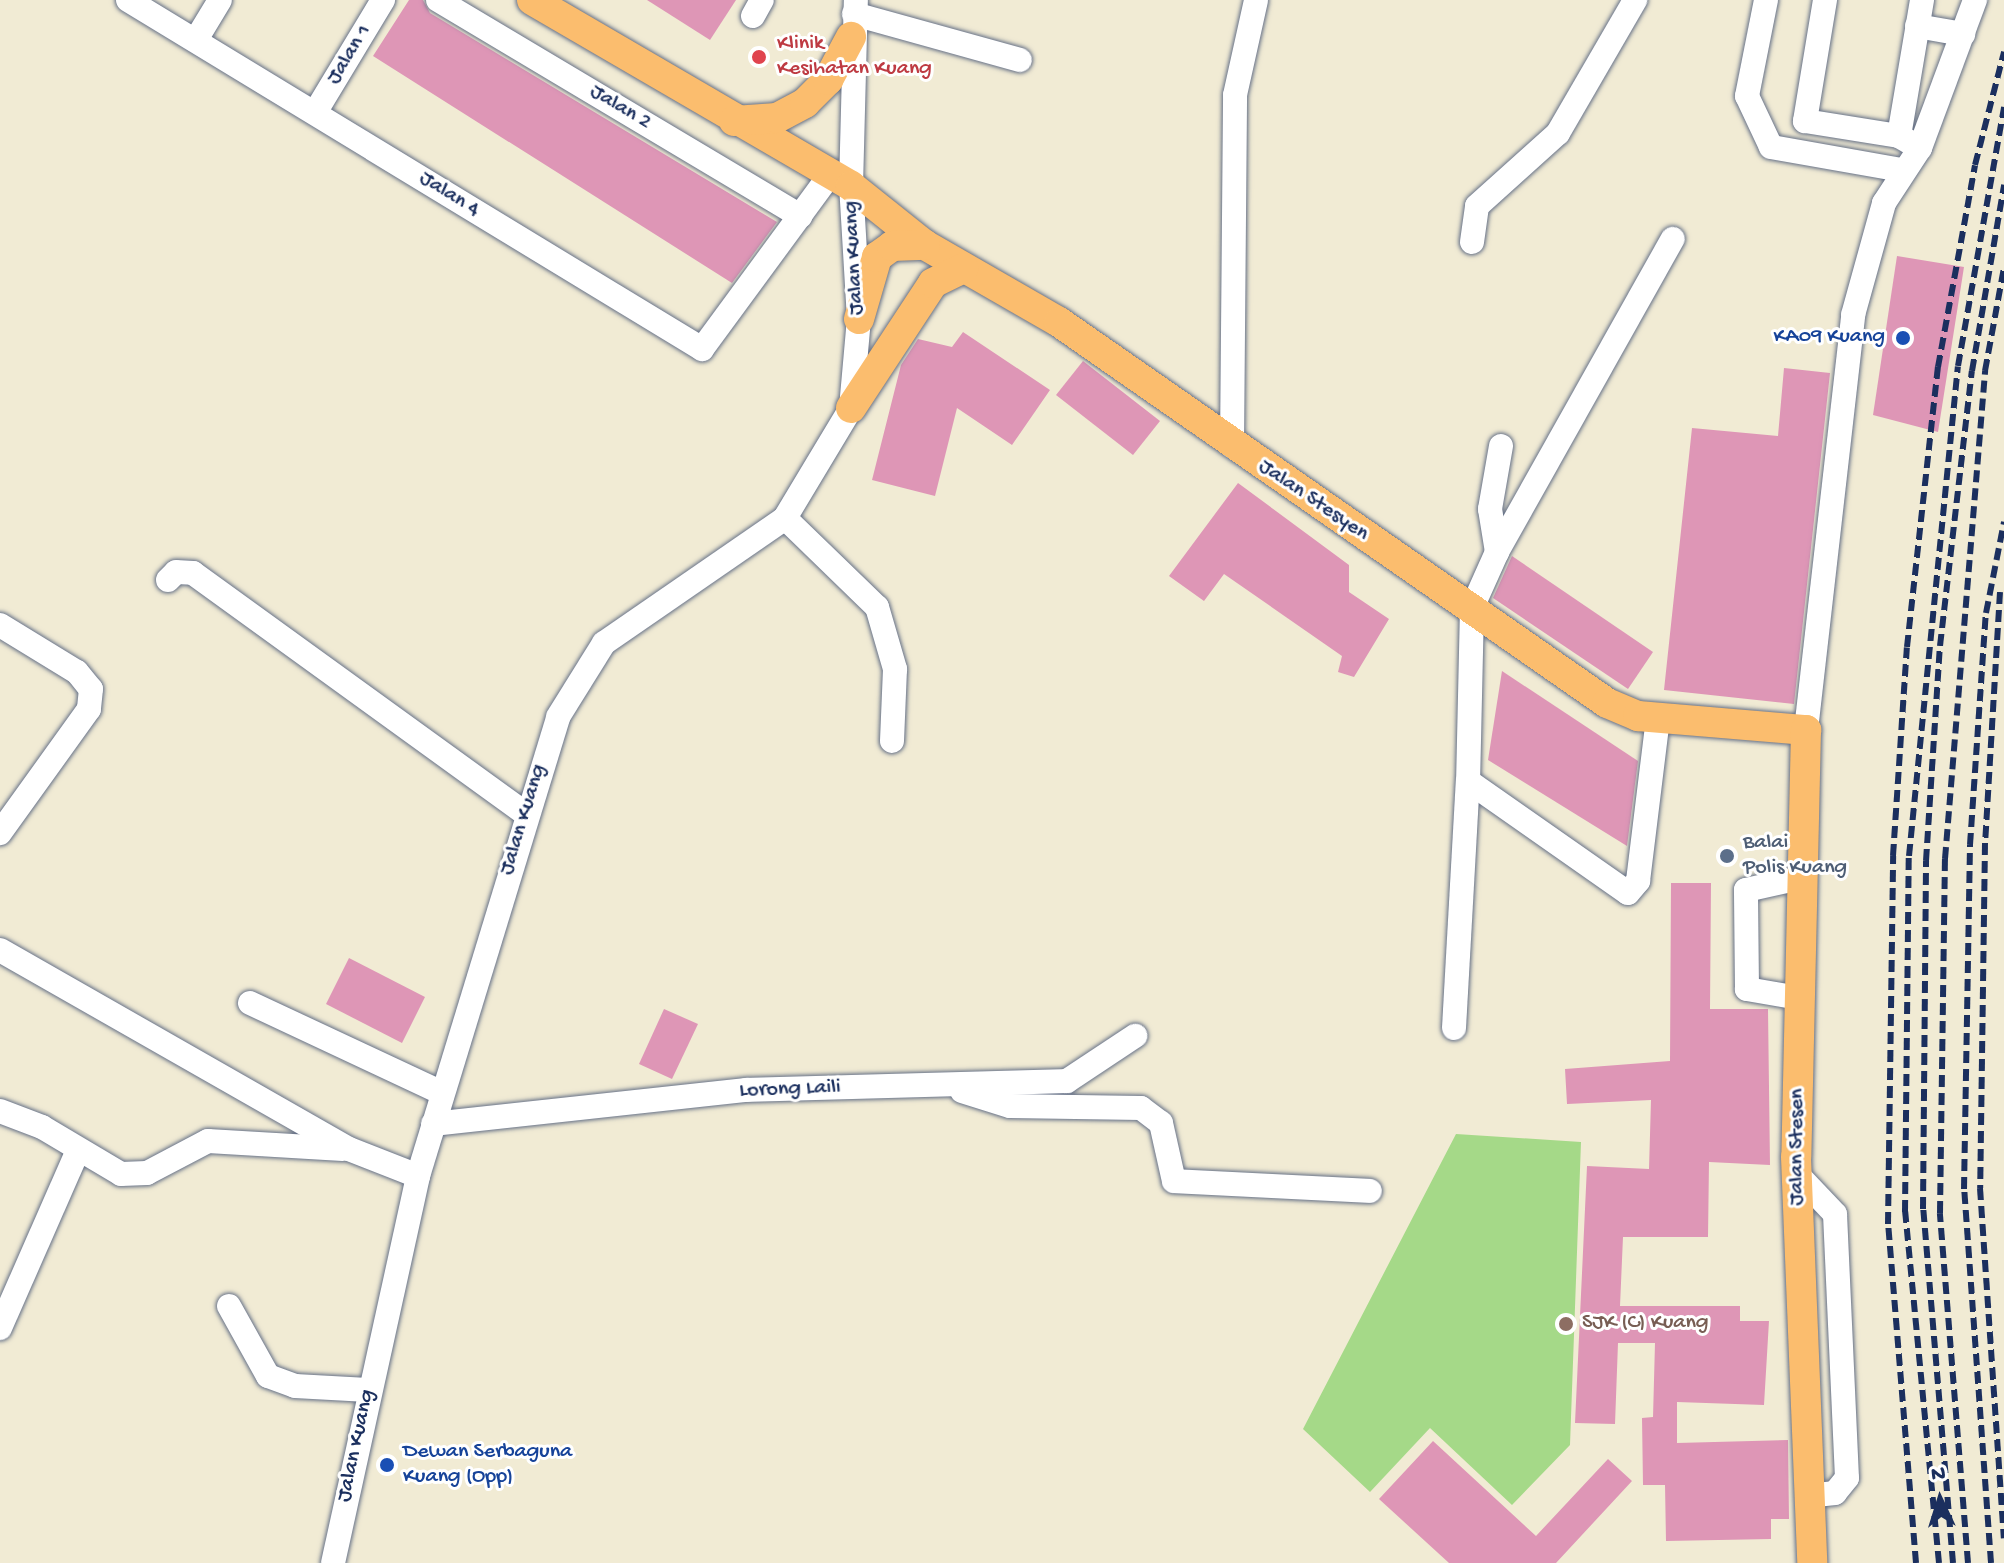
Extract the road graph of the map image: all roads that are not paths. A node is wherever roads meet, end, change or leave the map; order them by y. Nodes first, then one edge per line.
1 (128, 0) edge
2 (220, 0) edge
3 (383, 0) edge
4 (438, 0) edge
5 (532, 0) edge
6 (1256, 0) edge
7 (1635, 0) edge
8 (1766, 0) edge
9 (1825, 0) edge
10 (1922, 0) edge
11 (1975, 0) edge
12 (854, 17) edge
13 (1917, 26) junction
14 (1963, 34) junction
15 (197, 38) junction
16 (1020, 60) dead end
17 (316, 111) junction
18 (734, 121) junction
19 (1899, 136) junction
20 (1920, 148) junction
21 (1901, 170) junction
22 (840, 180) junction
23 (801, 216) junction
24 (1673, 239) dead end
25 (1472, 242) dead end
26 (925, 245) junction
27 (964, 268) junction
28 (859, 319) junction
29 (851, 408) junction
30 (1232, 446) junction
31 (1501, 446) dead end
32 (785, 518) junction
33 (1497, 552) junction
34 (168, 580) dead end
35 (1472, 608) junction
36 (0, 625) edge
37 (1658, 718) junction
38 (1806, 730) junction
39 (892, 741) dead end
40 (1468, 781) junction
41 (526, 814) junction
42 (0, 833) edge
43 (1800, 878) junction
44 (0, 950) edge
45 (1799, 998) junction
46 (250, 1003) dead end
47 (1454, 1028) dead end
48 (1135, 1036) dead end
49 (940, 1085) junction
50 (442, 1093) junction
51 (0, 1111) edge
52 (433, 1124) junction
53 (349, 1149) junction
54 (77, 1153) junction
55 (1797, 1174) junction
56 (418, 1176) junction
57 (1370, 1191) dead end
58 (229, 1306) dead end
59 (0, 1328) edge
60 (368, 1390) junction
61 (1808, 1496) junction
62 (333, 1563) edge
63 (1812, 1563) edge

1 - 15 street, Jalan 4
2 - 15 street
3 - 17 street, Jalan 1
4 - 23 street, Jalan 2
5 - 18 main road, Jalan Stesyen
6 - 30 street
7 - 25 street
8 - 21 street
9 - 19 street
10 - 13 street
11 - 14 street
12 - 16 street
12 - 18 main road
12 - 22 street, Jalan Kuang
13 - 14 street
13 - 19 street
14 - 20 street
15 - 17 street, Jalan 4
17 - 23 street, Jalan 4
18 - 22 main road, Jalan Stesyen
19 - 20 street
20 - 21 street
21 - 38 street
22 - 23 street
22 - 26 main road, Jalan Stesyen
22 - 28 street, Jalan Kuang
24 - 33 street
26 - 27 main road, Jalan Stesyen
26 - 28 main road
27 - 29 main road
27 - 30 main road, Jalan Stesyen
28 - 29 street, Jalan Kuang
29 - 32 street, Jalan Kuang
30 - 35 main road, Jalan Stesyen
31 - 33 street
32 - 39 street
32 - 41 street, Jalan Kuang
33 - 35 street
34 - 41 street
35 - 37 main road, Jalan Stesyen
35 - 40 street
36 - 42 street
37 - 38 main road, Jalan Stesyen
37 - 40 street
38 - 43 main road, Jalan Stesen
40 - 47 street
41 - 50 street, Jalan Kuang
43 - 45 main road, Jalan Stesen
43 - 45 street
44 - 53 street
45 - 55 main road, Jalan Stesen
46 - 50 street
48 - 49 street, Lorong Laili
49 - 52 street, Lorong Laili
49 - 57 street
50 - 52 street, Jalan Kuang
51 - 54 street
52 - 56 street, Jalan Kuang
53 - 54 street
53 - 56 street
54 - 59 street
55 - 61 main road, Jalan Stesen
55 - 61 street
56 - 60 street, Jalan Kuang
58 - 60 street
60 - 62 street, Jalan Kuang
61 - 63 main road, Jalan Stesen

